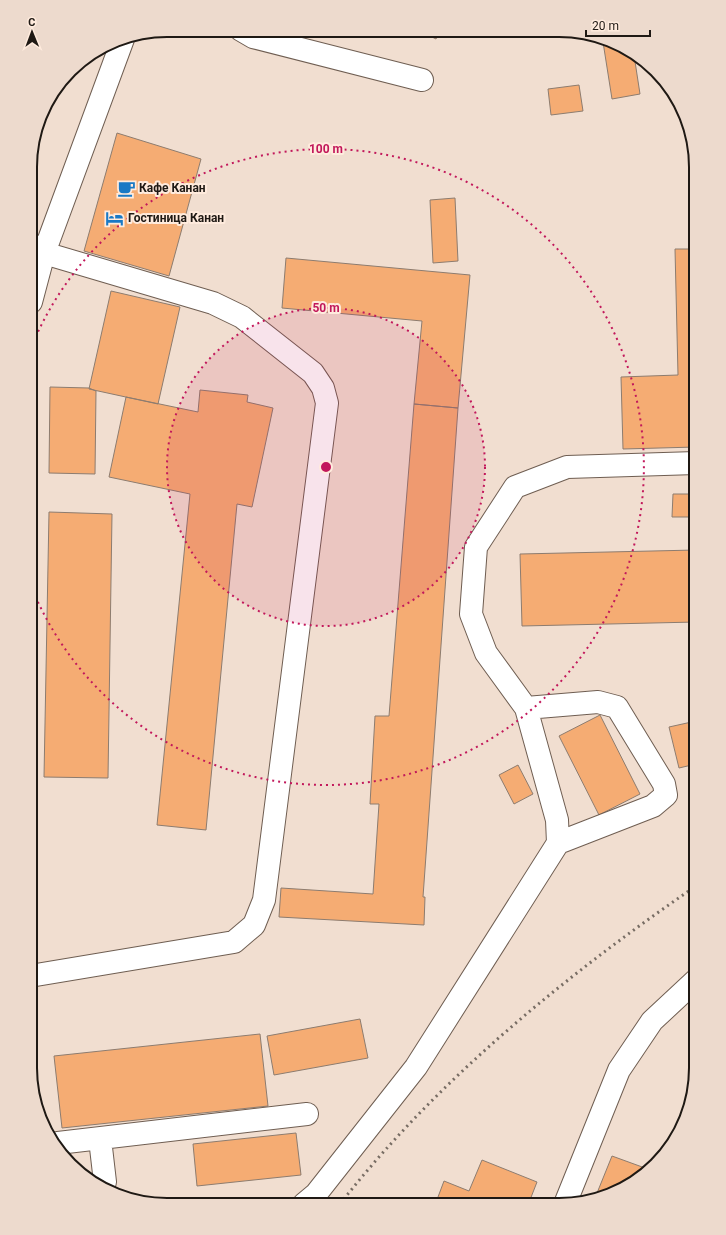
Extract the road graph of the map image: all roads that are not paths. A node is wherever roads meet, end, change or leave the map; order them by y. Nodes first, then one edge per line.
1 (253, 37) edge
2 (120, 46) edge
3 (422, 80) dead end
4 (37, 248) edge
5 (689, 463) edge
6 (526, 708) junction
7 (558, 843) junction
8 (37, 975) edge
9 (689, 987) edge
10 (307, 1114) dead end
11 (100, 1139) junction
12 (61, 1143) edge
13 (105, 1182) edge
14 (568, 1197) edge
15 (311, 1198) edge

1 - 3 lane
2 - 4 lane
4 - 8 lane
5 - 6 lane
6 - 7 lane
6 - 7 lane
7 - 15 lane
9 - 14 lane
10 - 11 lane
11 - 12 lane
11 - 13 lane

